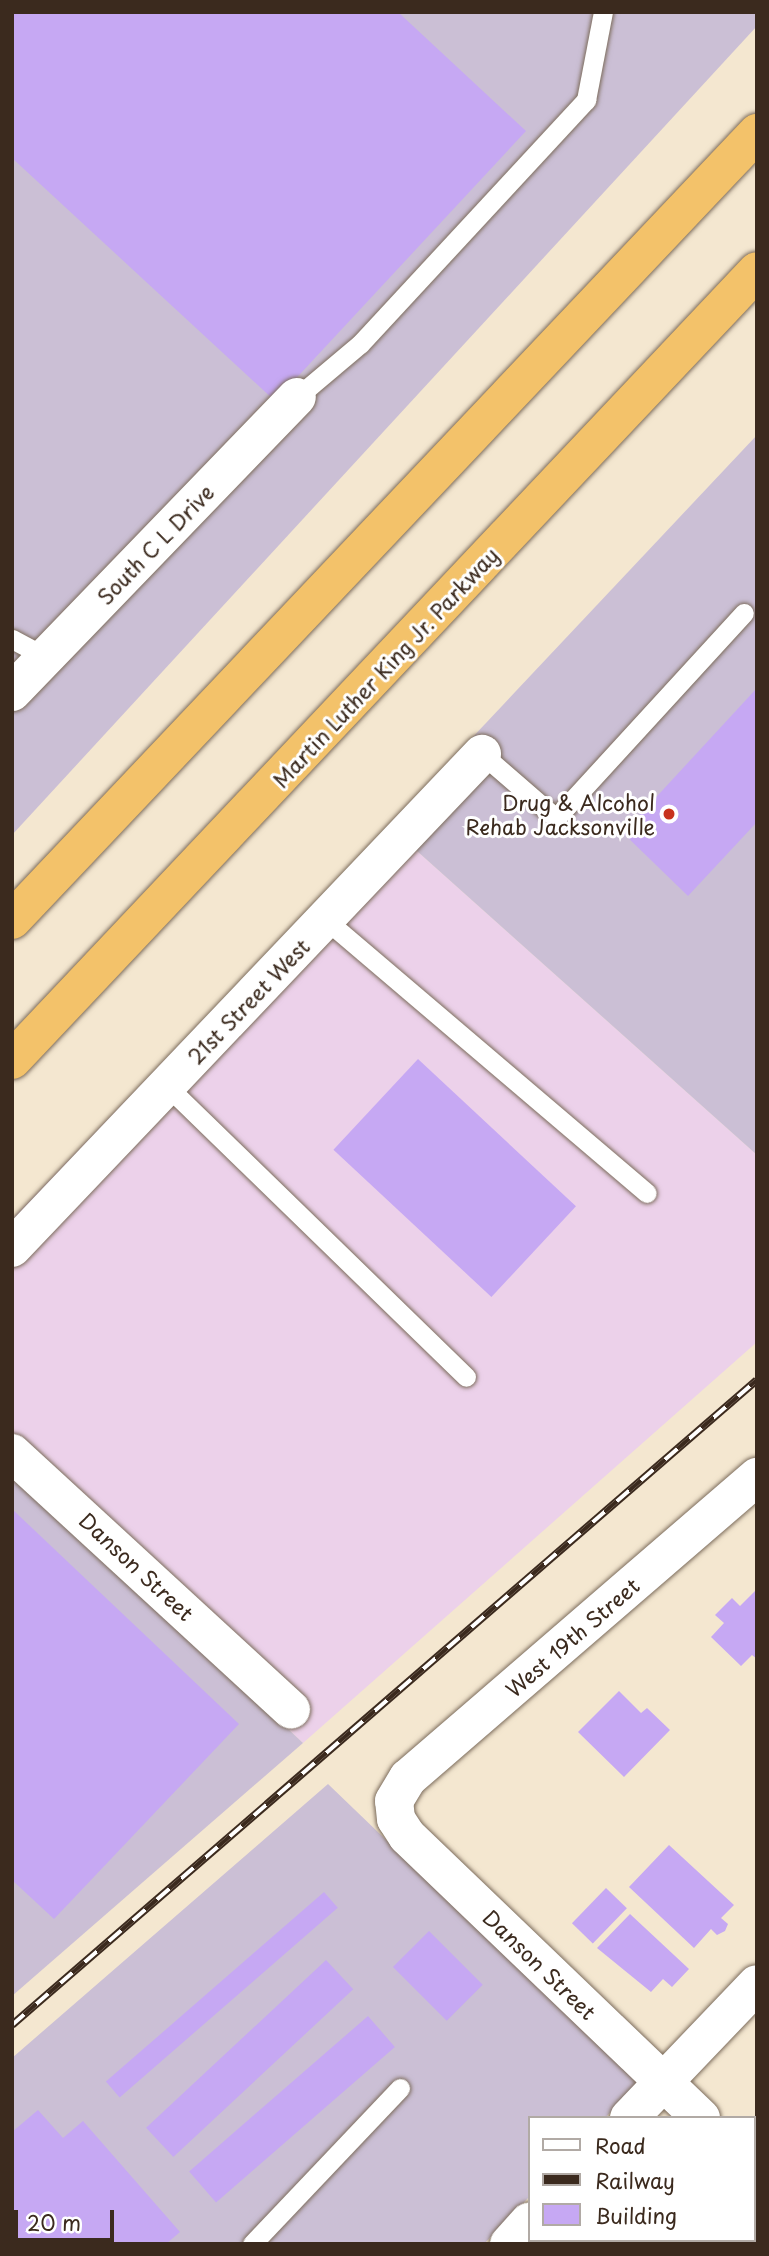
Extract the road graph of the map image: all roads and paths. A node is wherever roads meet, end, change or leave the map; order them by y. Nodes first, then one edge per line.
1 (603, 12) edge
2 (757, 133) edge
3 (757, 271) edge
4 (297, 397) joint
5 (744, 613) dead end
6 (12, 639) edge
7 (46, 657) junction
8 (12, 692) edge
9 (482, 754) joint
10 (12, 920) edge
11 (326, 920) junction
12 (12, 1060) edge
13 (167, 1086) junction
14 (647, 1193) dead end
15 (12, 1248) edge
16 (466, 1377) dead end
17 (12, 1453) edge
18 (757, 1477) edge
19 (291, 1710) dead end
20 (394, 1801) joint
21 (757, 1984) edge
22 (663, 2082) junction
23 (400, 2088) dead end
24 (631, 2116) edge
25 (699, 2116) edge
26 (528, 2223) edge
27 (251, 2244) edge
28 (509, 2244) edge

1 - 4 lane
2 - 10 highway
3 - 12 highway, Martin Luther King Jr. Parkway
4 - 7 street, South C L Drive
5 - 9 lane
6 - 7 lane
7 - 8 street, South C L Drive
9 - 11 street, 21st Street West
11 - 13 street, 21st Street West
11 - 14 lane
13 - 15 street, 21st Street West
13 - 16 lane
17 - 19 street, Danson Street
18 - 20 street, West 19th Street
20 - 22 street, Danson Street
21 - 22 street
22 - 24 street
22 - 25 street, Danson Street
23 - 27 lane
26 - 28 street

